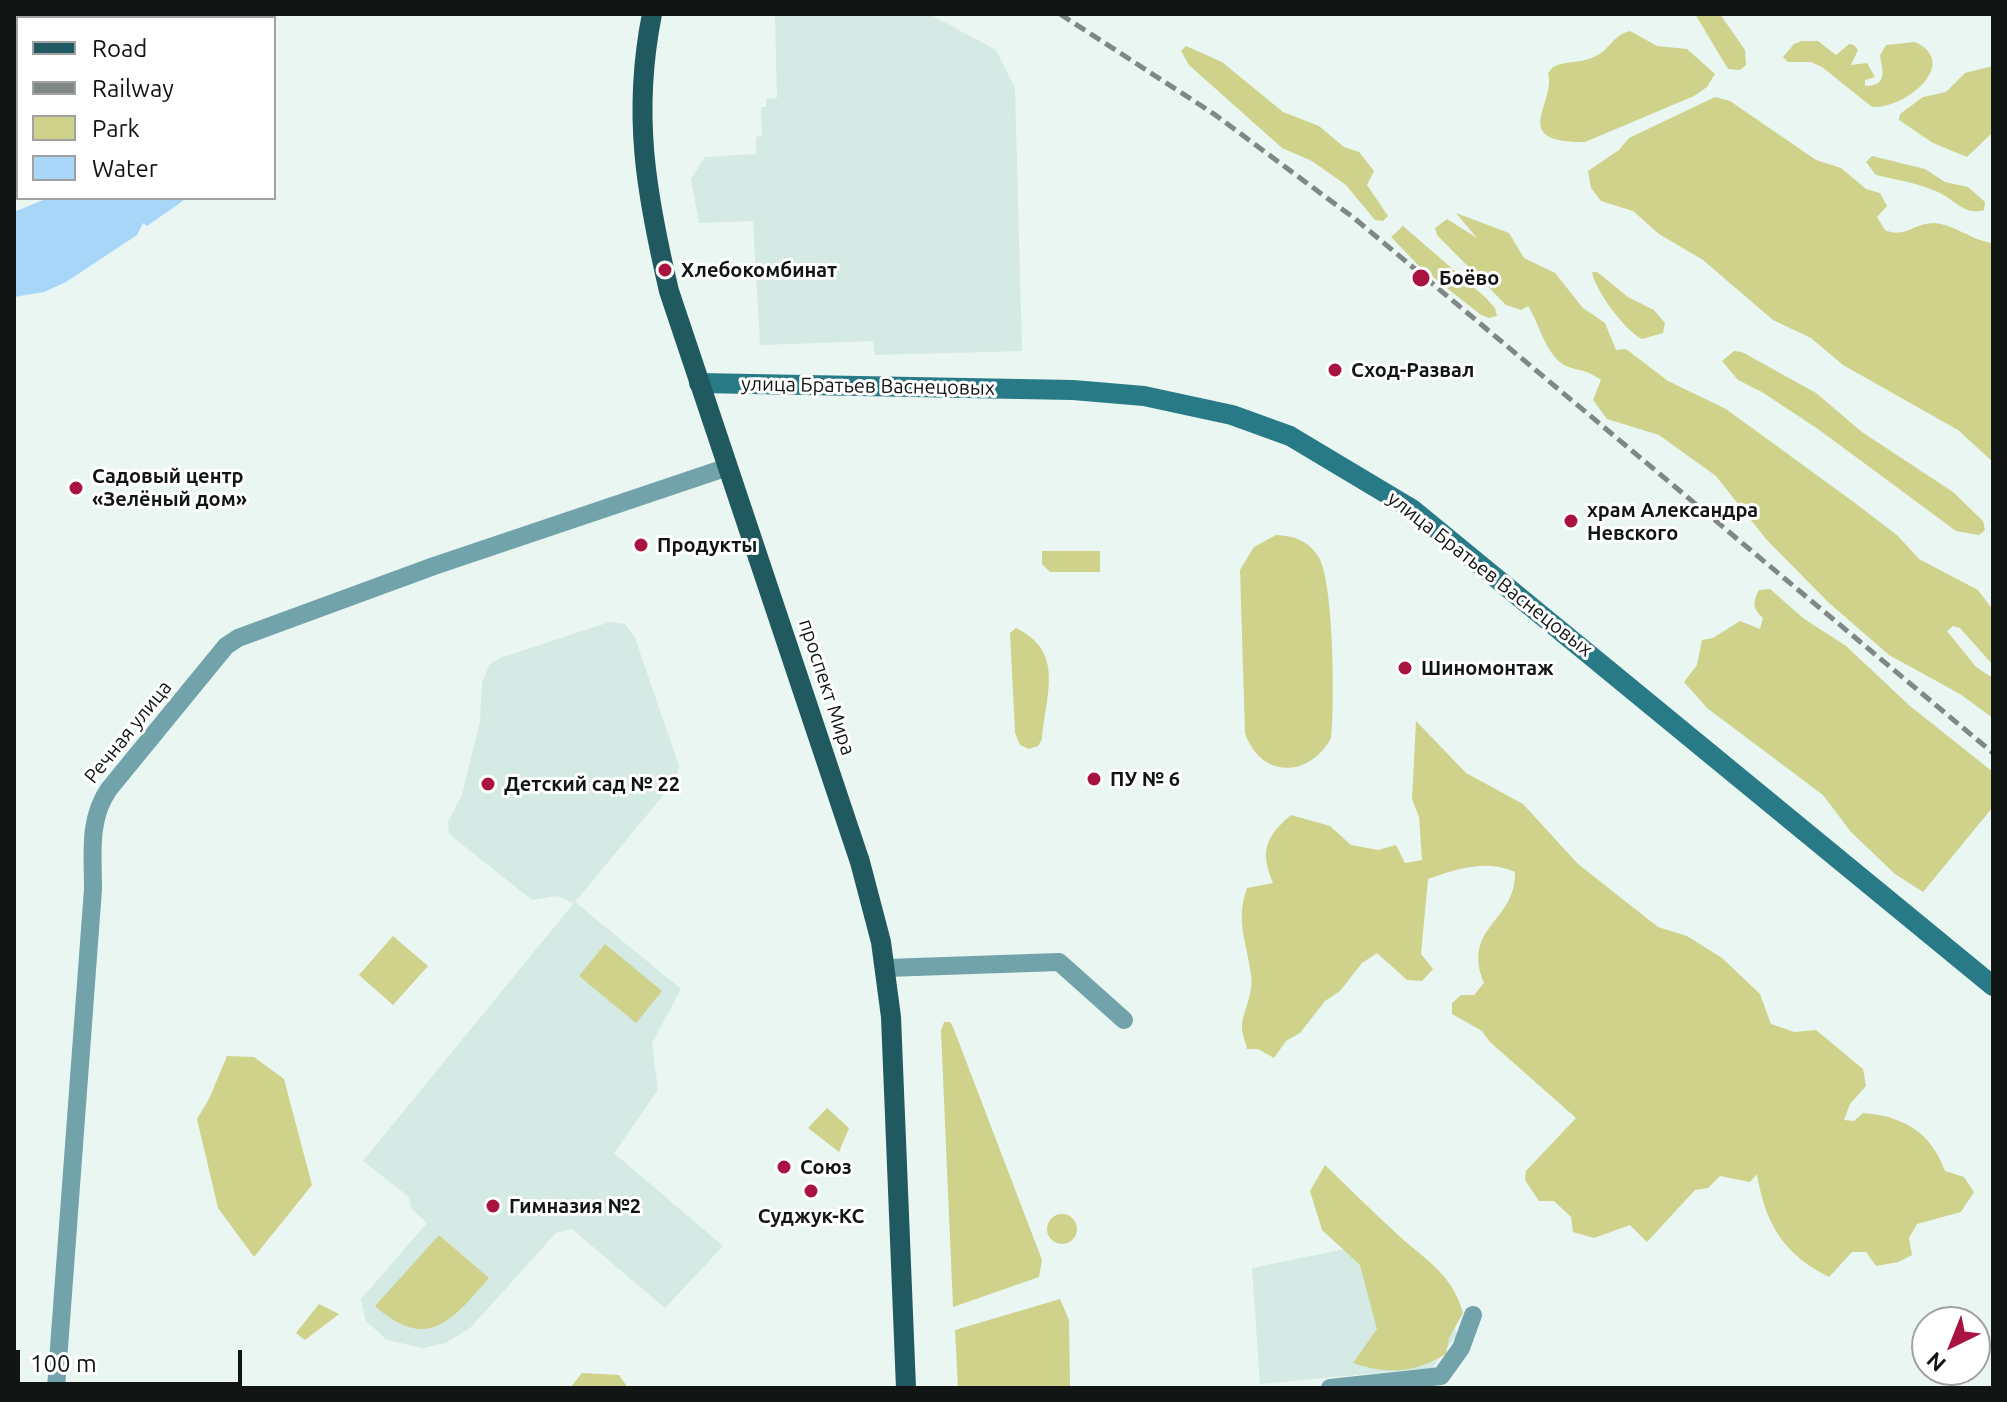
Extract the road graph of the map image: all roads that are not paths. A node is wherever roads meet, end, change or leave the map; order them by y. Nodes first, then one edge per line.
1 (652, 14) edge
2 (699, 383) junction
3 (728, 467) junction
4 (887, 968) junction
5 (1993, 986) edge
6 (1124, 1020) dead end
7 (1473, 1315) dead end
8 (56, 1388) edge
9 (906, 1388) edge
10 (1330, 1388) edge

1 - 2 main road, проспект Мира
2 - 3 main road, проспект Мира
2 - 5 main road, улица Братьев Васнецовых
3 - 4 main road, проспект Мира
3 - 8 street, Речная улица
4 - 6 street
4 - 9 main road, проспект Мира
7 - 10 street

